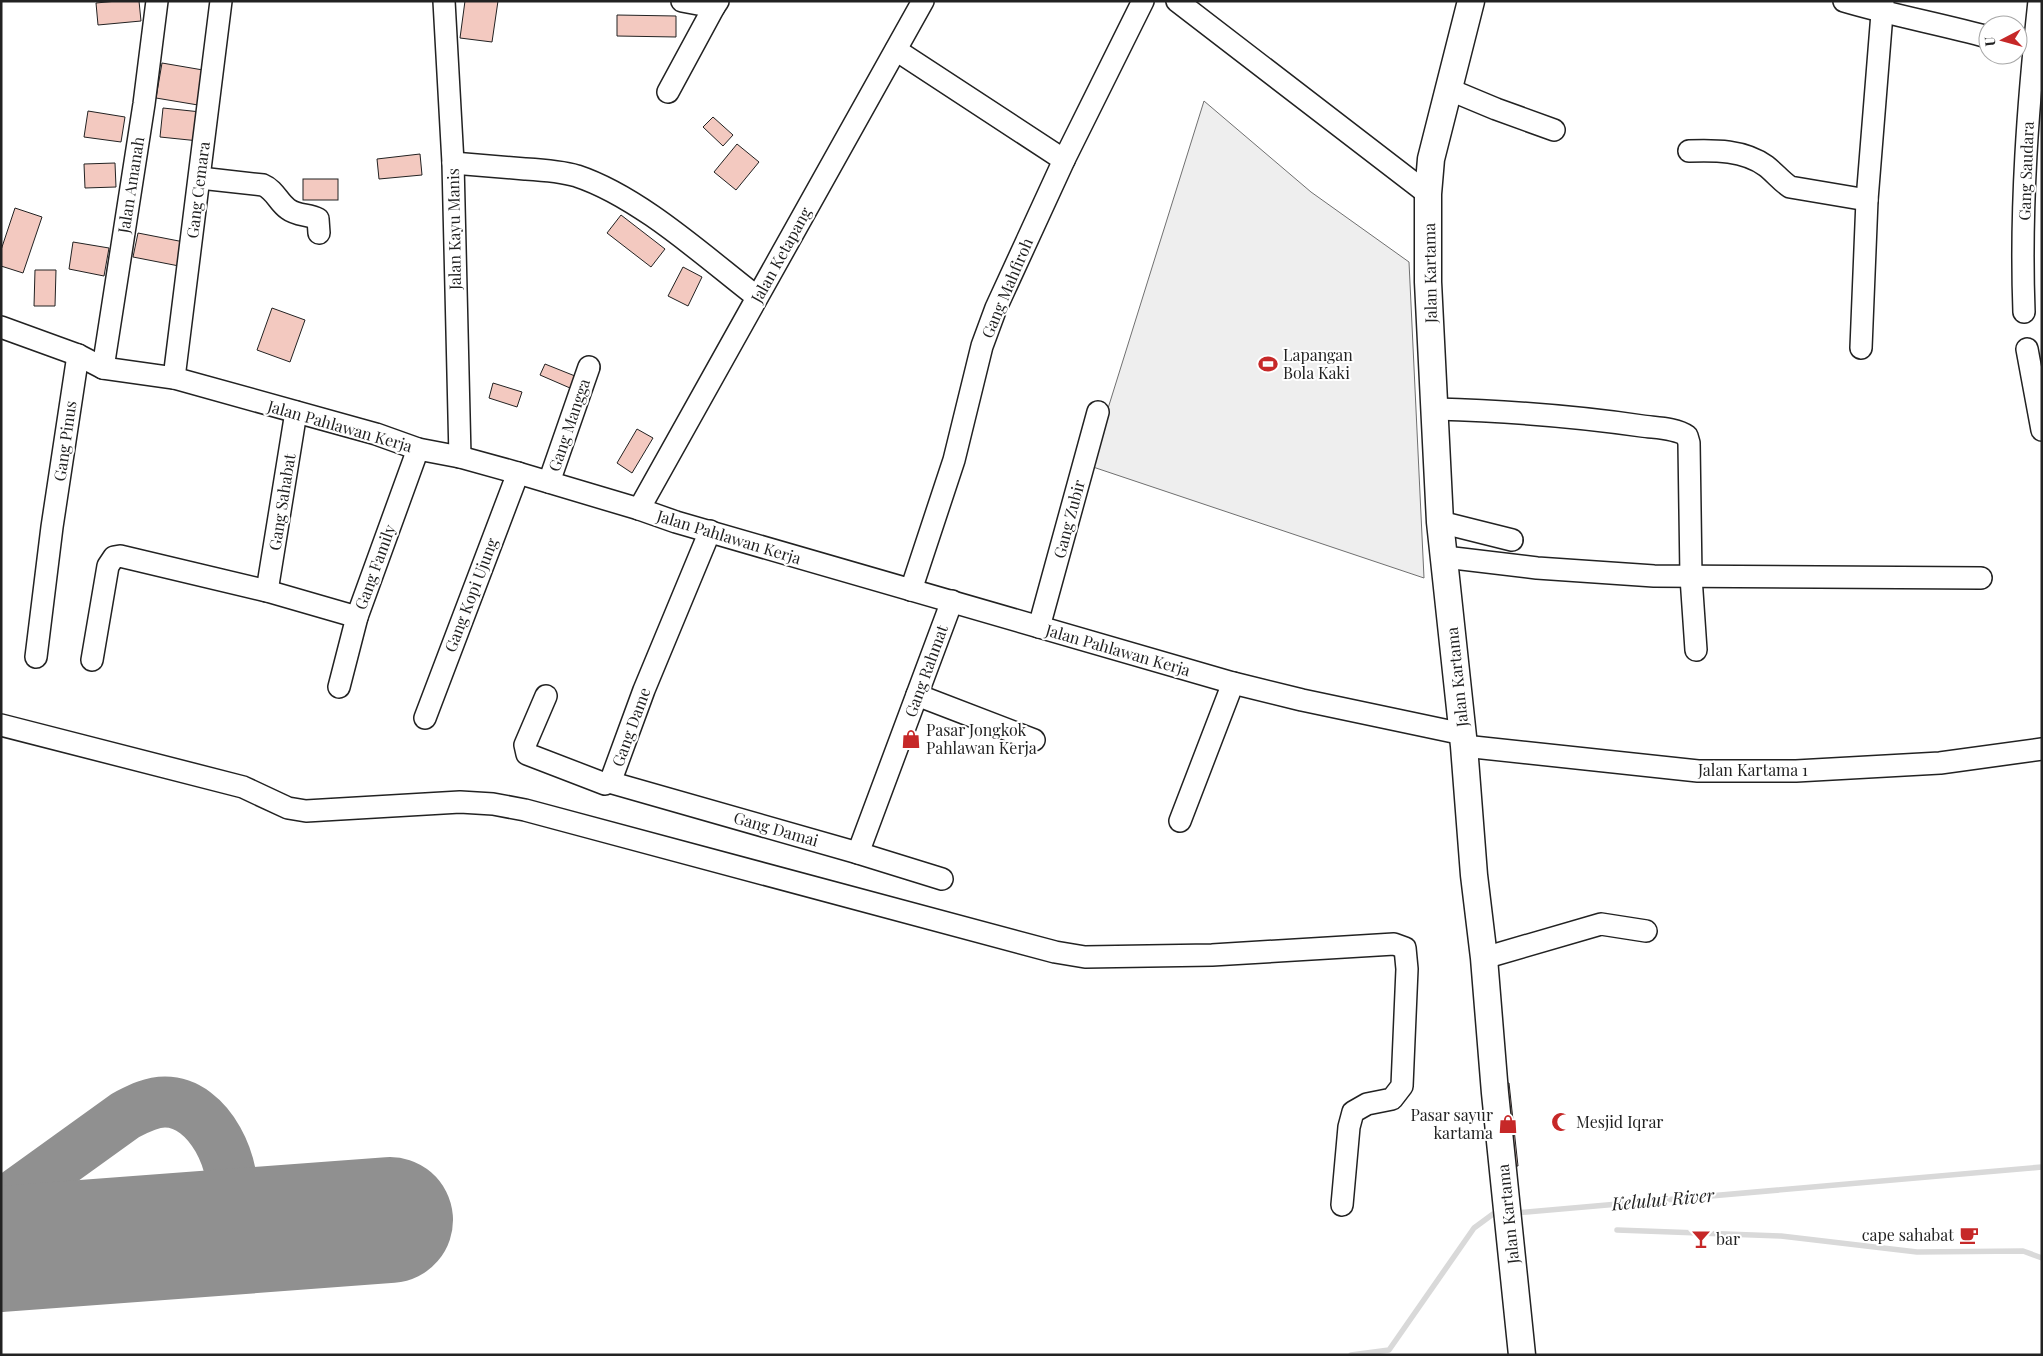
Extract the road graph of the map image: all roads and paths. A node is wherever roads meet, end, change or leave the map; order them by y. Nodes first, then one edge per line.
1 (156, 1) edge
2 (221, 1) edge
3 (444, 1) edge
4 (682, 1) edge
5 (923, 1) edge
6 (1143, 1) edge
7 (1177, 1) edge
8 (1471, 1) edge
9 (1844, 1) edge
10 (2038, 1) edge
11 (716, 4) edge
12 (1883, 7) edge
13 (1978, 34) edge
14 (896, 50) junction
15 (2031, 50) edge
16 (1448, 89) junction
17 (668, 92) dead end
18 (1554, 130) dead end
19 (1689, 151) dead end
20 (1064, 160) junction
21 (452, 163) junction
22 (200, 178) junction
23 (1428, 194) junction
24 (1867, 200) junction
25 (318, 233) dead end
26 (757, 297) junction
27 (2024, 312) dead end
28 (1, 327) edge
29 (1861, 348) dead end
30 (2027, 349) dead end
31 (78, 355) junction
32 (103, 368) junction
33 (589, 368) dead end
34 (174, 378) junction
35 (1436, 409) junction
36 (296, 412) junction
37 (1098, 412) dead end
38 (2042, 430) edge
39 (418, 449) junction
40 (460, 457) junction
41 (518, 473) junction
42 (549, 482) junction
43 (639, 509) junction
44 (1440, 522) junction
45 (710, 532) junction
46 (1512, 540) dead end
47 (1445, 557) junction
48 (1691, 577) junction
49 (1981, 578) dead end
50 (911, 590) junction
51 (267, 591) junction
52 (952, 601) junction
53 (357, 617) junction
54 (1039, 627) junction
55 (1696, 650) dead end
56 (36, 657) dead end
57 (92, 660) dead end
58 (1233, 683) junction
59 (339, 687) dead end
60 (917, 695) junction
61 (546, 696) dead end
62 (425, 718) dead end
63 (1, 725) edge
64 (1034, 740) dead end
65 (1463, 740) junction
66 (2042, 749) edge
67 (609, 782) junction
68 (1180, 821) dead end
69 (858, 853) junction
70 (942, 879) dead end
71 (1646, 931) dead end
72 (1484, 958) junction
73 (1342, 1205) dead end
74 (1522, 1355) edge

1 - 32 street, Jalan Amanah
2 - 22 street, Gang Cemara
3 - 21 street, Jalan Kayu Manis
4 - 11 street
5 - 14 street, Jalan Ketapang
6 - 20 street, Gang Mahfiroh
7 - 23 street
8 - 16 main road, Jalan Kartama
9 - 12 street
10 - 15 street, Gang Saudara
11 - 17 street
12 - 13 street
12 - 24 street
14 - 20 street
14 - 26 street, Jalan Ketapang
15 - 27 street, Gang Saudara
16 - 18 street
16 - 23 main road, Jalan Kartama
19 - 24 street
20 - 50 street, Gang Mahfiroh
21 - 26 street
21 - 40 street, Jalan Kayu Manis
22 - 25 street
22 - 34 street, Gang Cemara
23 - 35 main road, Jalan Kartama
24 - 29 street
26 - 43 street, Jalan Ketapang
28 - 31 street, Jalan Pahlawan Kerja
30 - 38 street
31 - 32 street, Jalan Pahlawan Kerja
31 - 56 street, Gang Pinus
32 - 34 street, Jalan Pahlawan Kerja
33 - 42 street, Gang Mangga
34 - 36 street, Jalan Pahlawan Kerja
35 - 44 main road, Jalan Kartama
35 - 48 street
36 - 39 street, Jalan Pahlawan Kerja
36 - 51 street, Gang Sahabat
37 - 54 street, Gang Zubir
39 - 40 street, Jalan Pahlawan Kerja
39 - 53 street, Gang Family
40 - 41 street, Jalan Pahlawan Kerja
41 - 42 street, Jalan Pahlawan Kerja
41 - 62 street, Gang Kopi Ujung
42 - 43 street, Jalan Pahlawan Kerja
43 - 45 street, Jalan Pahlawan Kerja
44 - 46 street
44 - 47 main road, Jalan Kartama
45 - 50 street, Jalan Pahlawan Kerja
45 - 67 street, Gang Dame
47 - 48 street
47 - 65 main road, Jalan Kartama
48 - 49 street
48 - 55 street
50 - 52 street, Jalan Pahlawan Kerja
51 - 53 street
51 - 57 street
52 - 54 street, Jalan Pahlawan Kerja
52 - 60 street, Gang Rahmat
53 - 59 street, Gang Family
54 - 58 street, Jalan Pahlawan Kerja
58 - 65 street, Jalan Pahlawan Kerja
58 - 68 street
60 - 64 street
60 - 69 street, Gang Rahmat
61 - 67 street, Gang Dame
63 - 73 street
65 - 66 street, Jalan Kartama 1
65 - 72 main road, Jalan Kartama
67 - 69 street, Gang Damai
69 - 70 street, Gang Damai
71 - 72 street
72 - 74 main road, Jalan Kartama

